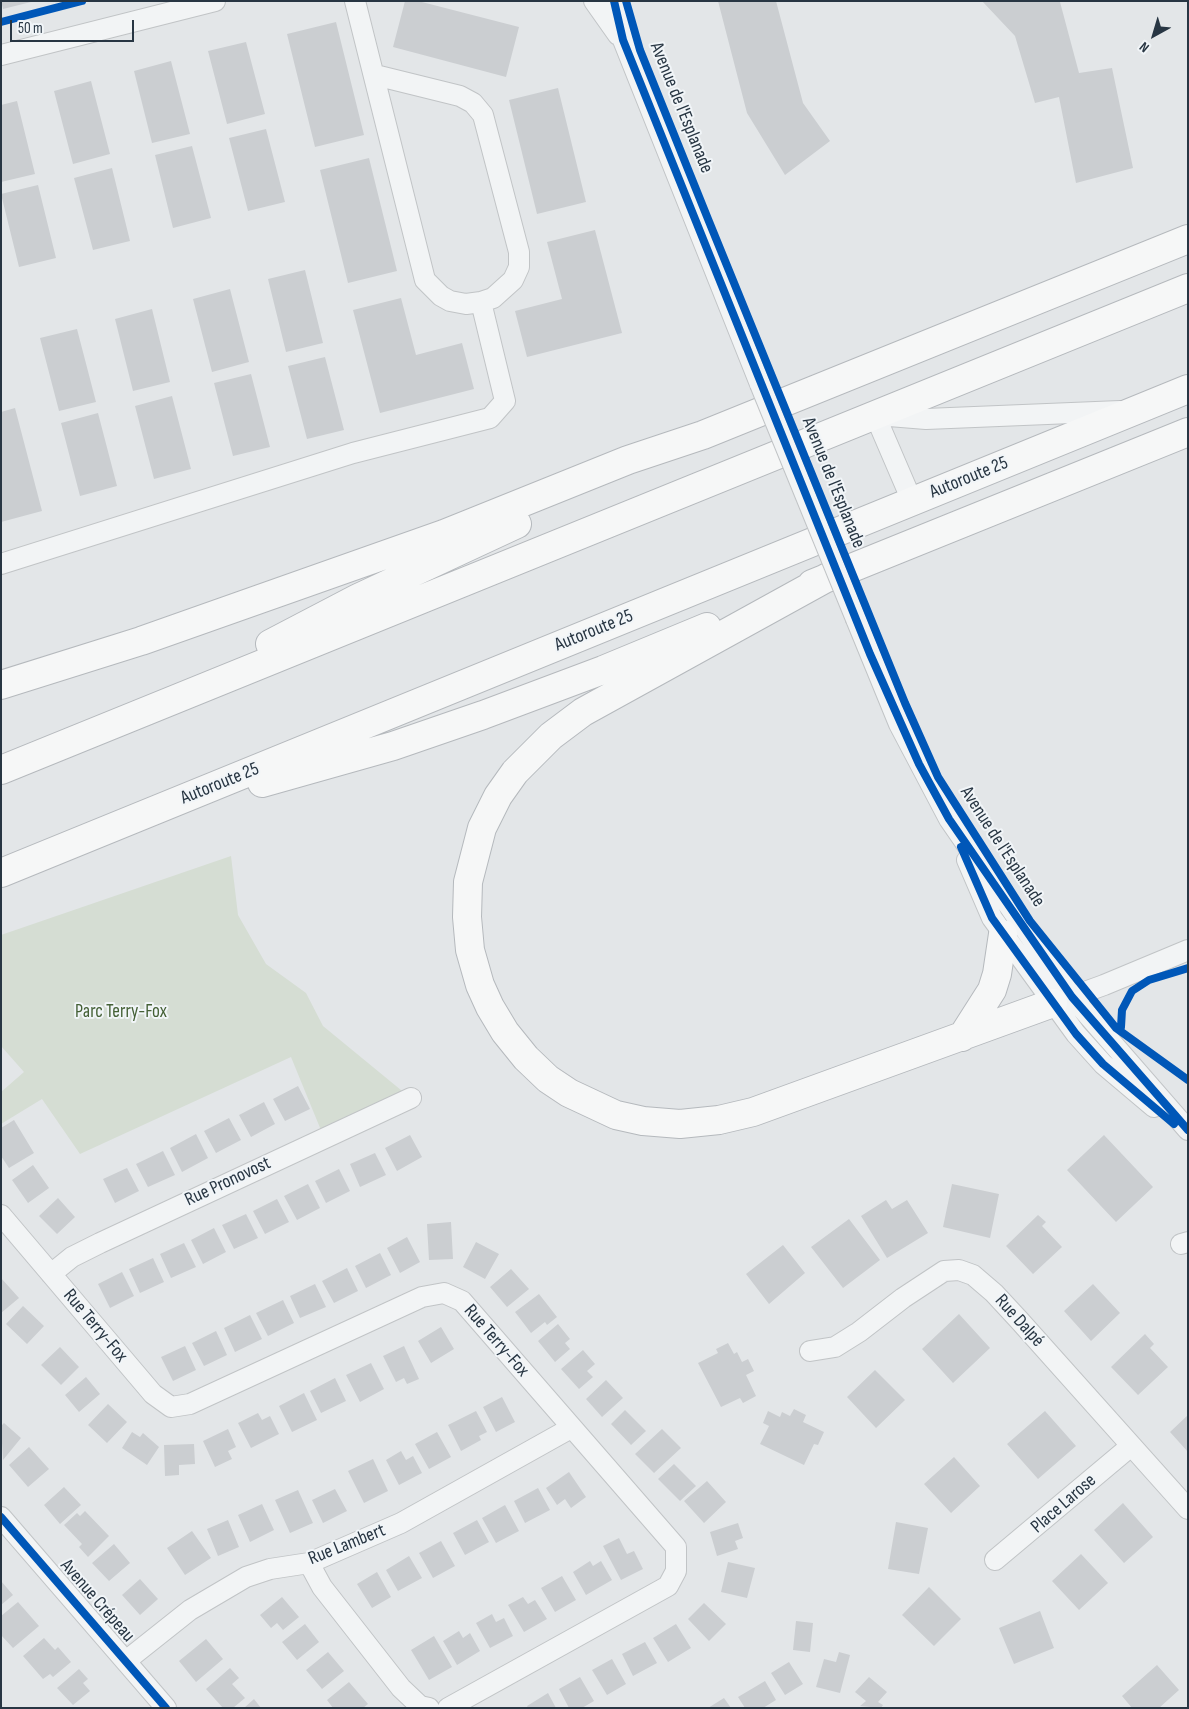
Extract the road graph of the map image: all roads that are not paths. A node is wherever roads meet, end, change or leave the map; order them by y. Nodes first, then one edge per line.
1 (215, 1) edge
2 (356, 1) edge
3 (594, 1) edge
4 (614, 1) edge
5 (623, 40) junction
6 (1, 55) edge
7 (375, 75) junction
8 (1188, 238) edge
9 (1188, 288) edge
10 (482, 302) junction
11 (1188, 389) edge
12 (1134, 411) junction
13 (875, 415) junction
14 (1188, 432) edge
15 (703, 435) junction
16 (912, 501) junction
17 (1, 564) edge
18 (828, 577) junction
19 (1, 685) edge
20 (140, 713) junction
21 (1, 770) edge
22 (140, 817) junction
23 (949, 819) junction
24 (1, 873) edge
25 (1003, 934) junction
26 (1188, 950) edge
27 (1062, 1000) junction
28 (962, 1036) junction
29 (411, 1098) dead end
30 (1188, 1130) edge
31 (1188, 1136) edge
32 (1, 1215) edge
33 (50, 1274) junction
34 (810, 1351) dead end
35 (571, 1428) junction
36 (1131, 1446) junction
37 (1188, 1509) edge
38 (1, 1517) edge
39 (995, 1560) dead end
40 (309, 1563) junction
41 (127, 1660) junction
42 (166, 1708) edge
43 (429, 1708) edge
44 (448, 1708) edge

1 - 6 street
2 - 7 street
3 - 5 street, Avenue de l'Esplanade
4 - 5 street, Avenue de l'Esplanade
5 - 23 street, Avenue de l'Esplanade, bridge
7 - 10 street
7 - 10 street
8 - 15 highway
9 - 13 highway
10 - 17 street
11 - 12 highway, Autoroute 25
12 - 13 street
12 - 16 highway, Autoroute 25
13 - 16 street
13 - 20 highway
14 - 18 highway
15 - 19 highway
15 - 20 highway
16 - 22 highway, Autoroute 25
18 - 22 highway
18 - 28 highway
20 - 21 highway
22 - 24 highway, Autoroute 25
23 - 25 street, Avenue de l'Esplanade
23 - 27 street, Avenue de l'Esplanade
25 - 27 street, Avenue de l'Esplanade
25 - 28 highway
26 - 27 street
27 - 28 highway
27 - 30 street, Avenue de l'Esplanade
27 - 31 street, Avenue de l'Esplanade
29 - 33 street, Rue Pronovost
32 - 33 street, Rue Terry-Fox
33 - 35 street, Rue Terry-Fox
34 - 36 street, Rue Dalpé
35 - 40 street, Rue Lambert
35 - 44 street, Rue Terry-Fox
36 - 37 street, Rue Dalpé
36 - 39 street, Place Larose
38 - 41 street, Avenue Crépeau
40 - 41 street, Rue Lambert
40 - 43 street
41 - 42 street, Avenue Crépeau

